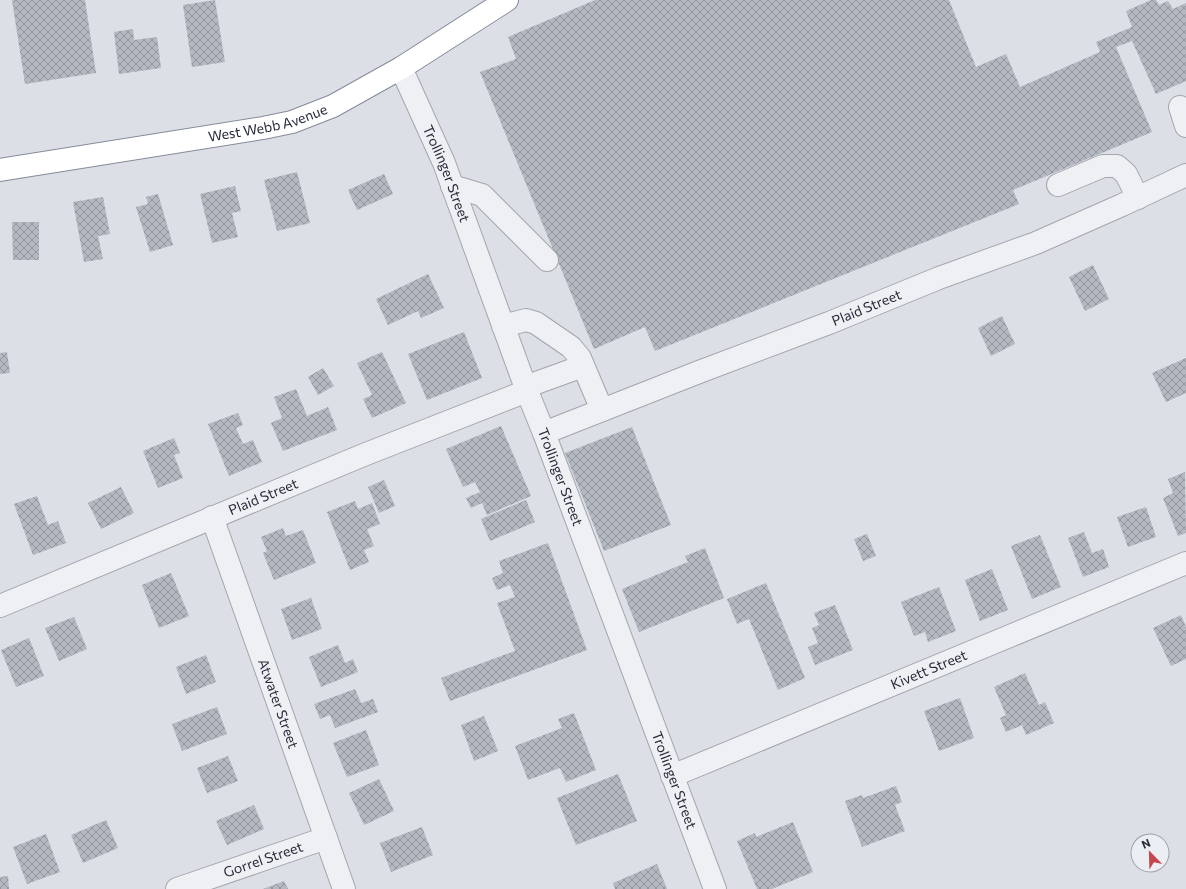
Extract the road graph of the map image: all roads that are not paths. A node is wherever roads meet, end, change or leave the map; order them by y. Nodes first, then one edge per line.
1 (507, 0) edge
2 (401, 68) junction
3 (0, 170) edge
4 (1186, 176) edge
5 (1058, 185) dead end
6 (452, 186) junction
7 (1138, 198) junction
8 (547, 260) dead end
9 (503, 326) junction
10 (583, 366) junction
11 (526, 389) junction
12 (602, 410) junction
13 (544, 433) junction
14 (212, 517) junction
15 (1186, 563) edge
16 (0, 606) edge
17 (672, 776) junction
18 (326, 838) junction
19 (177, 889) edge
20 (344, 889) edge
21 (715, 889) edge

1 - 2 highway, West Webb Avenue
2 - 3 highway, West Webb Avenue
2 - 6 street, Trollinger Street
4 - 7 street, Plaid Street
5 - 7 street
6 - 8 street
6 - 9 street, Trollinger Street
7 - 12 street, Plaid Street
9 - 10 street
9 - 11 street, Trollinger Street
10 - 11 street, Plaid Street
10 - 12 street
11 - 13 street, Trollinger Street
11 - 14 street, Plaid Street
12 - 13 street, Plaid Street
13 - 17 street, Trollinger Street
14 - 16 street, Plaid Street
14 - 18 street, Atwater Street
15 - 17 street, Kivett Street
17 - 21 street, Trollinger Street
18 - 19 street, Gorrel Street
18 - 20 street, Atwater Street

